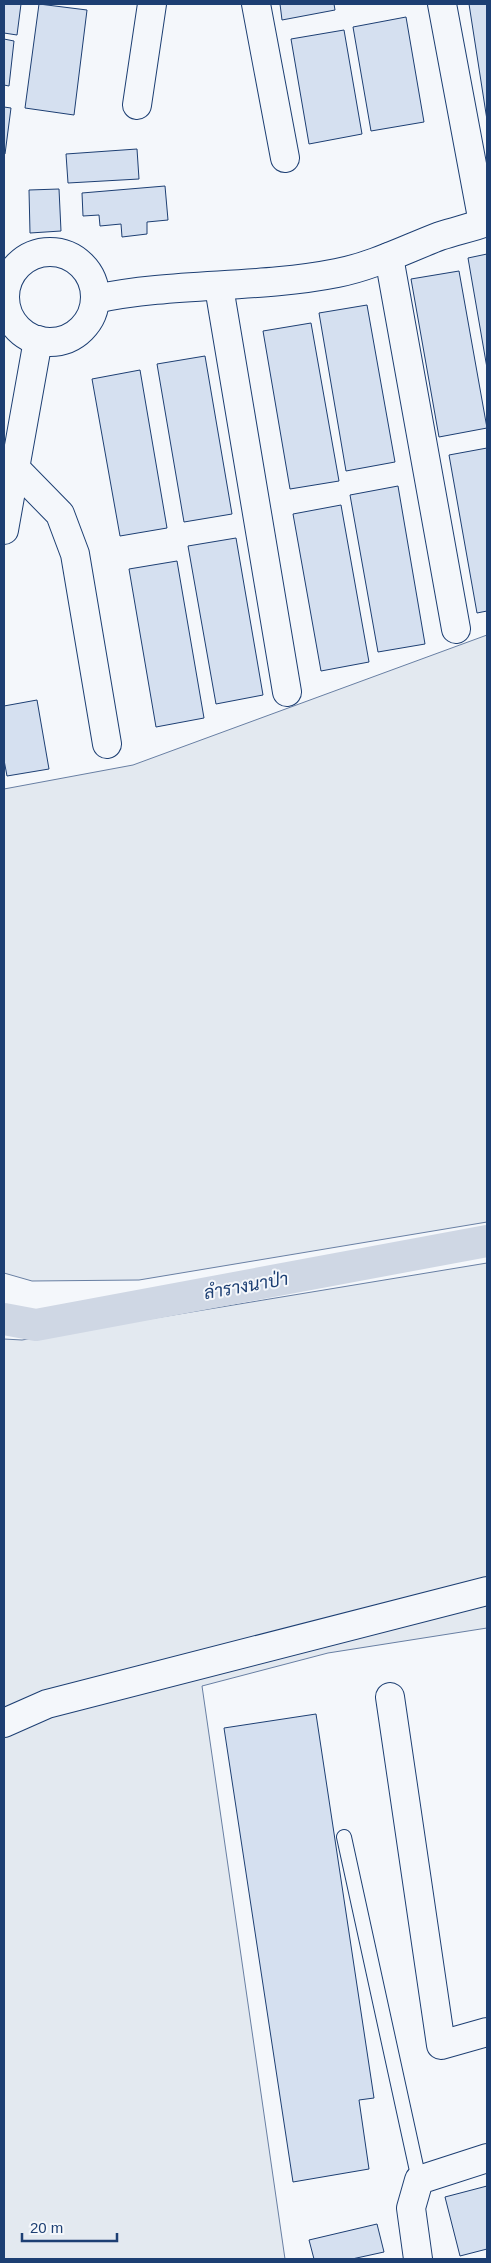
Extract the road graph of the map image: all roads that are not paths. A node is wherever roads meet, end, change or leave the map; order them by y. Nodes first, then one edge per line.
1 (152, 4) edge
2 (256, 4) edge
3 (442, 4) edge
4 (138, 105) dead end
5 (285, 158) dead end
6 (485, 222) edge
7 (389, 257) junction
8 (219, 287) junction
9 (95, 299) junction
10 (38, 340) junction
11 (15, 468) junction
12 (4, 530) edge
13 (456, 629) dead end
14 (287, 692) dead end
15 (107, 744) dead end
16 (487, 1591) edge
17 (390, 1697) dead end
18 (4, 1723) edge
19 (344, 1838) dead end
20 (487, 2032) edge
21 (487, 2158) edge
22 (419, 2180) junction
23 (418, 2259) edge

1 - 4 street
2 - 5 street
3 - 6 street
6 - 7 street
7 - 8 street
7 - 13 street
8 - 9 street
8 - 14 street
9 - 10 street
9 - 10 street
10 - 11 street
11 - 12 street
11 - 15 street
16 - 18 street
17 - 20 street
19 - 22 lane
21 - 22 street
22 - 23 street

